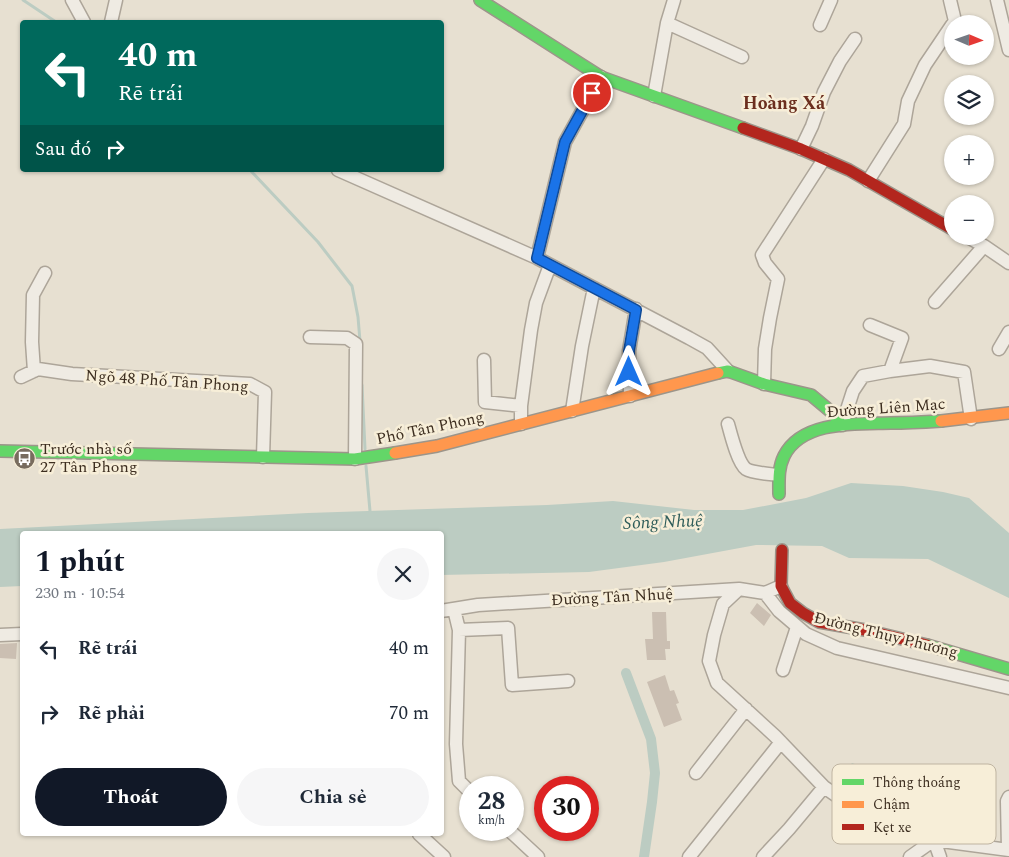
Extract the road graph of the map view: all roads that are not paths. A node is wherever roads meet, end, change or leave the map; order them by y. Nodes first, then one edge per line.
1 (72, 0) edge
2 (116, 0) edge
3 (480, 0) edge
4 (674, 0) edge
5 (831, 0) edge
6 (950, 0) edge
7 (997, 0) edge
8 (954, 15) edge
9 (83, 20) edge
10 (111, 20) edge
11 (667, 23) junction
12 (820, 25) dead end
13 (944, 37) edge
14 (855, 39) dead end
15 (1009, 50) edge
16 (742, 56) dead end
17 (601, 77) junction
18 (654, 96) junction
19 (801, 149) junction
20 (824, 159) junction
21 (343, 172) edge
22 (868, 181) junction
23 (944, 225) edge
24 (984, 246) joint
25 (537, 258) junction
26 (1009, 263) edge
27 (550, 265) junction
28 (45, 273) dead end
29 (594, 288) junction
30 (935, 302) dead end
31 (636, 310) junction
32 (870, 325) dead end
33 (1009, 332) edge
34 (310, 338) dead end
35 (999, 350) dead end
36 (484, 360) dead end
37 (34, 371) junction
38 (728, 371) junction
39 (890, 371) junction
40 (20, 377) dead end
41 (764, 384) junction
42 (630, 396) junction
43 (521, 406) junction
44 (572, 411) junction
45 (1009, 413) edge
46 (971, 418) junction
47 (521, 424) junction
48 (728, 424) dead end
49 (842, 426) junction
50 (0, 451) edge
51 (263, 457) junction
52 (355, 459) junction
53 (778, 475) junction
54 (779, 494) dead end
55 (782, 550) dead end
56 (781, 586) junction
57 (739, 589) junction
58 (765, 593) junction
59 (448, 610) edge
60 (797, 627) junction
61 (460, 630) junction
62 (20, 634) edge
63 (0, 635) edge
64 (1009, 669) edge
65 (782, 670) dead end
66 (568, 681) dead end
67 (1009, 688) edge
68 (746, 709) junction
69 (781, 742) junction
70 (696, 773) dead end
71 (459, 781) edge
72 (824, 787) junction
73 (832, 793) edge
74 (1009, 797) edge
75 (421, 836) edge
76 (521, 841) edge
77 (928, 844) edge
78 (935, 844) edge
79 (964, 844) edge
80 (1008, 850) edge
81 (444, 857) edge
82 (538, 857) edge
83 (689, 857) edge
84 (763, 857) edge
85 (910, 857) edge
86 (940, 857) edge

1 - 9 street
2 - 10 street
3 - 17 street
4 - 11 street
5 - 12 street
6 - 8 street
7 - 15 street
11 - 16 street
11 - 18 street
13 - 22 street
14 - 19 street
17 - 18 street
17 - 25 street
18 - 19 street
19 - 20 street
20 - 22 street
20 - 41 street
21 - 25 street
22 - 23 street
24 - 26 street
24 - 30 street
25 - 27 street
27 - 29 street
27 - 43 street
28 - 37 street
29 - 31 street
29 - 44 street
31 - 38 street
31 - 42 street
32 - 39 street
33 - 35 street
34 - 52 street
36 - 43 street
37 - 40 street, Ngõ 48 Phố Tân Phong
37 - 51 street, Ngõ 48 Phố Tân Phong
38 - 41 street
38 - 42 street, Phố Tân Phong
39 - 46 street
39 - 49 street
41 - 49 street
42 - 44 street, Phố Tân Phong
43 - 47 street
44 - 47 street, Phố Tân Phong
45 - 46 street, Đường Liên Mạc
46 - 49 street, Đường Liên Mạc
47 - 52 street, Phố Tân Phong
48 - 53 street
49 - 53 street, Đường Liên Mạc
50 - 51 street, Phố Tân Phong
51 - 52 street, Phố Tân Phong
53 - 54 street, Đường Liên Mạc
55 - 56 street
56 - 58 street
56 - 64 street, Đường Thụy Phương
57 - 58 street, Đường Tân Nhuệ
57 - 59 street, Đường Tân Nhuệ
57 - 68 street
58 - 60 street, Đường Thụy Phương
59 - 61 street
60 - 65 street
60 - 67 street, Đường Thụy Phương
61 - 66 street
61 - 71 street
62 - 63 street
68 - 69 street
68 - 70 street
69 - 72 street
69 - 83 street
72 - 73 street
72 - 84 street
74 - 80 street
75 - 81 street
76 - 82 street
77 - 85 street
78 - 86 street
79 - 80 street

